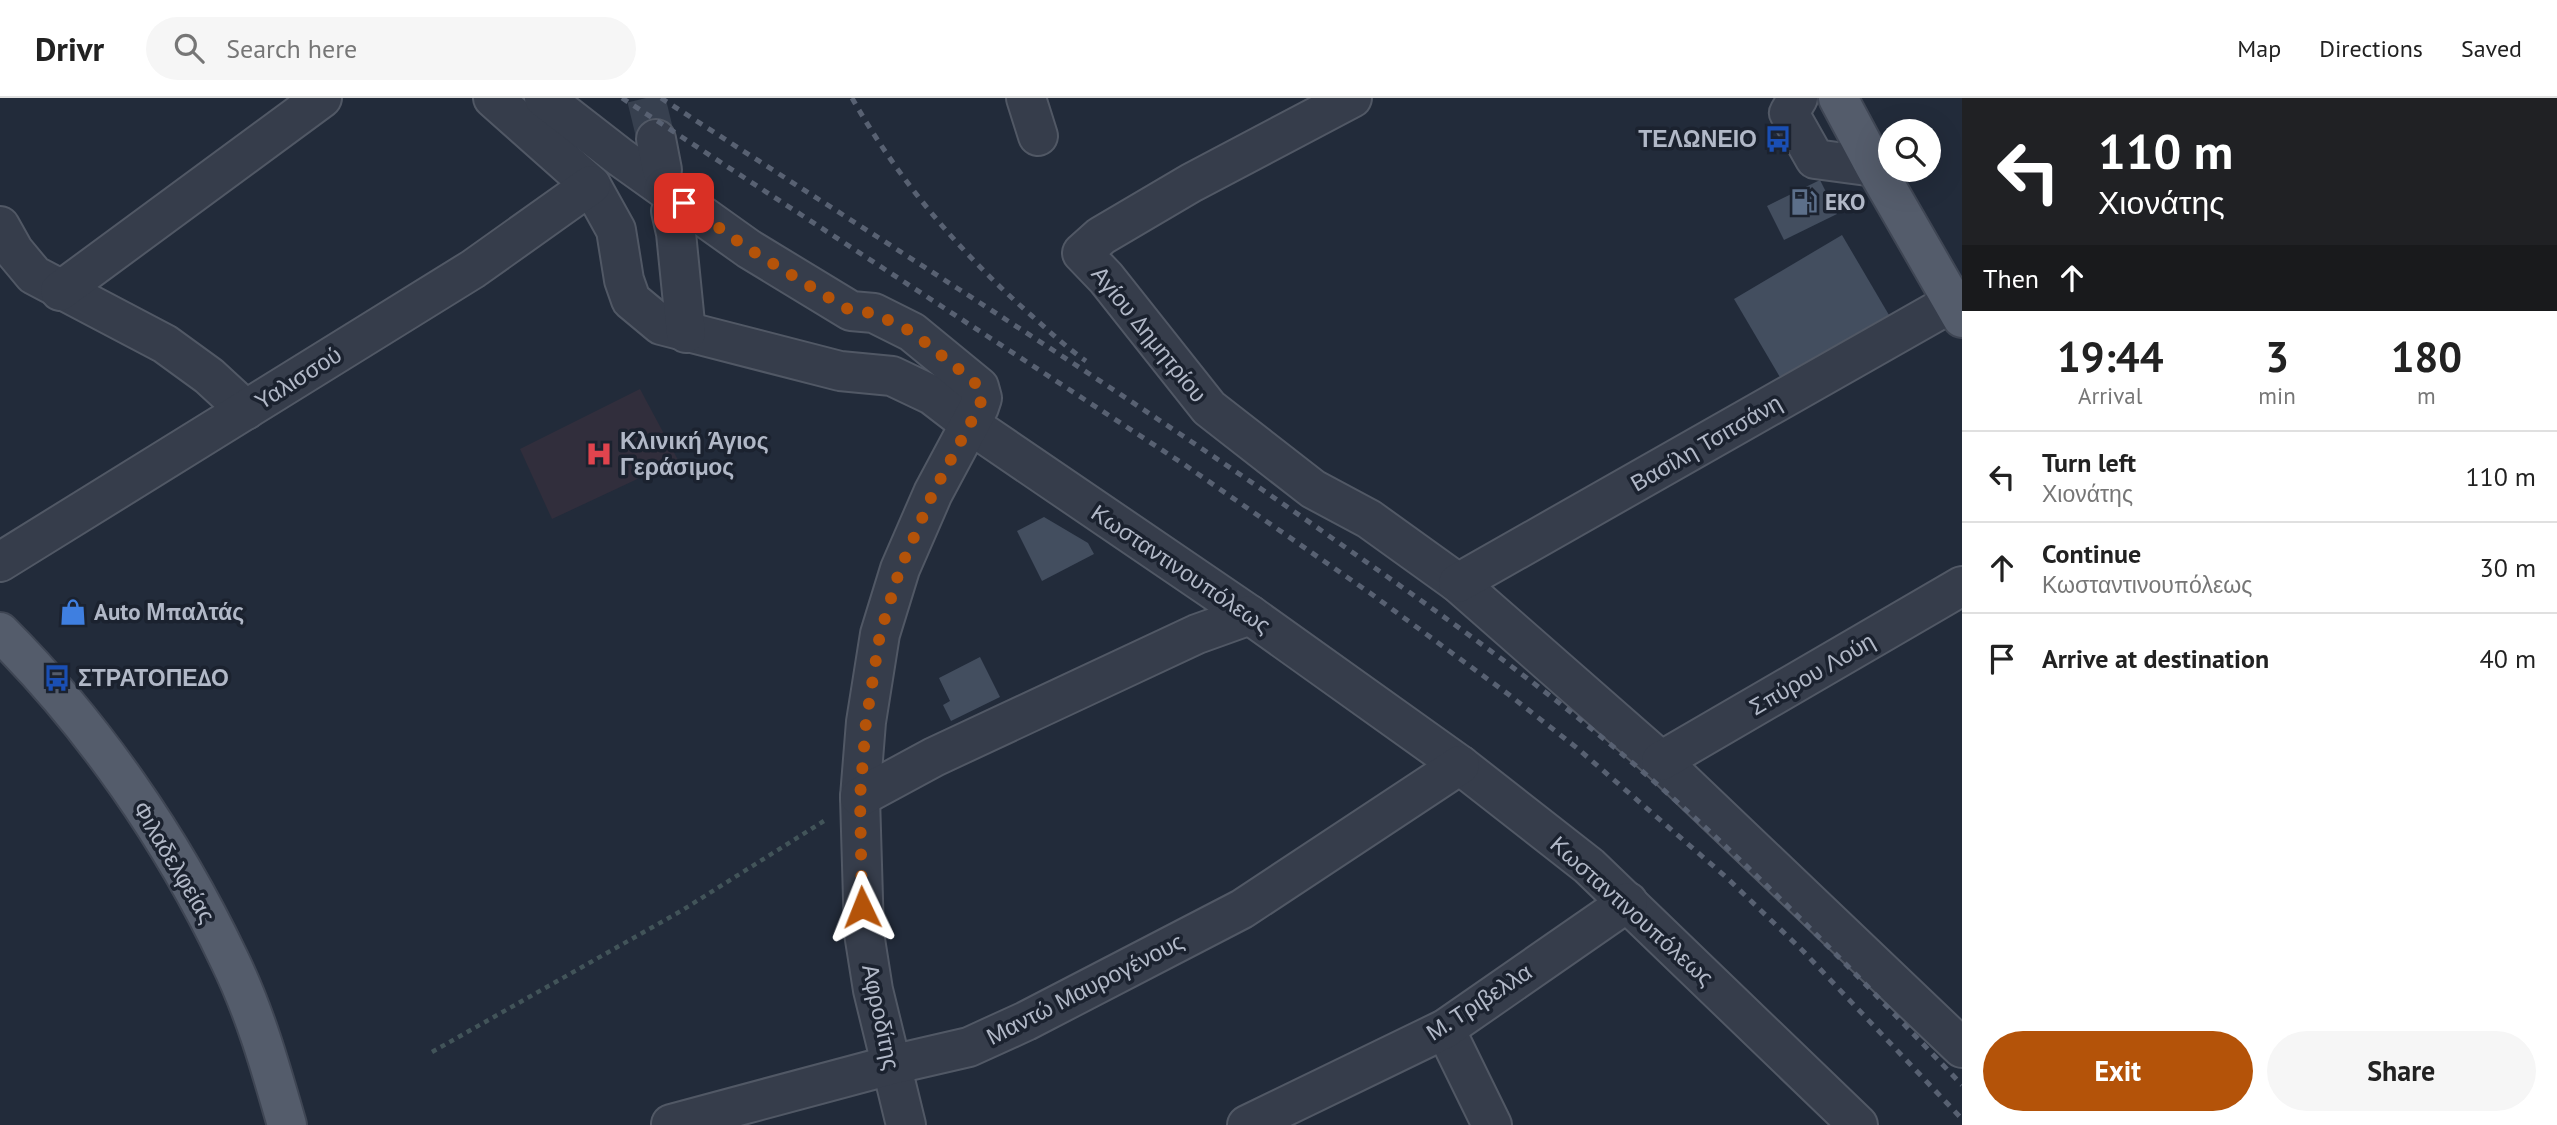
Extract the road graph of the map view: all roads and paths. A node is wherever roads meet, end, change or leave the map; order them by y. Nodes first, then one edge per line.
1 (322, 98) edge
2 (493, 98) edge
3 (544, 98) edge
4 (1026, 98) edge
5 (1352, 98) edge
6 (1798, 98) edge
7 (1838, 98) edge
8 (1038, 136) dead end
9 (1875, 167) junction
10 (591, 185) junction
11 (671, 211) dead end
12 (0, 226) edge
13 (60, 290) junction
14 (1958, 310) edge
15 (687, 333) junction
16 (246, 410) junction
17 (971, 425) junction
18 (0, 562) edge
19 (1458, 583) junction
20 (1962, 586) edge
21 (1250, 615) junction
22 (0, 632) edge
23 (1661, 761) junction
24 (1460, 765) junction
25 (860, 797) junction
26 (1628, 902) junction
27 (1445, 1029) junction
28 (1962, 1048) edge
29 (432, 1052) dead end
30 (891, 1065) junction
31 (288, 1125) edge
32 (671, 1125) edge
33 (906, 1125) edge
34 (1247, 1125) edge
35 (1492, 1125) edge
36 (1858, 1125) edge

1 - 13 street
2 - 10 street, Κωσταντινουπόλεως
3 - 17 street, Αφροδίτης
4 - 8 street
5 - 19 street, Αγίου Δημητρίου
6 - 9 street
7 - 9 main road
9 - 14 main road
10 - 15 street, Κωσταντινουπόλεως
10 - 16 street, Υαλισσού
11 - 15 street
12 - 13 street
13 - 16 street
14 - 19 street, Βασίλη Τσιτσάνη
15 - 17 street, Κωσταντινουπόλεως
16 - 18 street, Υαλισσού
17 - 21 street, Κωσταντινουπόλεως
17 - 25 street, Αφροδίτης
19 - 23 street
20 - 23 street, Σπύρου Λούη
21 - 24 street, Κωσταντινουπόλεως
21 - 25 street
22 - 31 main road, Φιλαδελφείας
23 - 28 street
24 - 26 street, Κωσταντινουπόλεως
24 - 30 street, Μαντώ Μαυρογένους
25 - 29 path
25 - 30 street, Αφροδίτης
26 - 27 street, Μ. Τριβελλα
26 - 36 street, Κωσταντινουπόλεως
27 - 34 street, Μ. Τριβελλα
27 - 35 street
30 - 32 street, Μαντώ Μαυρογένους
30 - 33 street, Αφροδίτης

